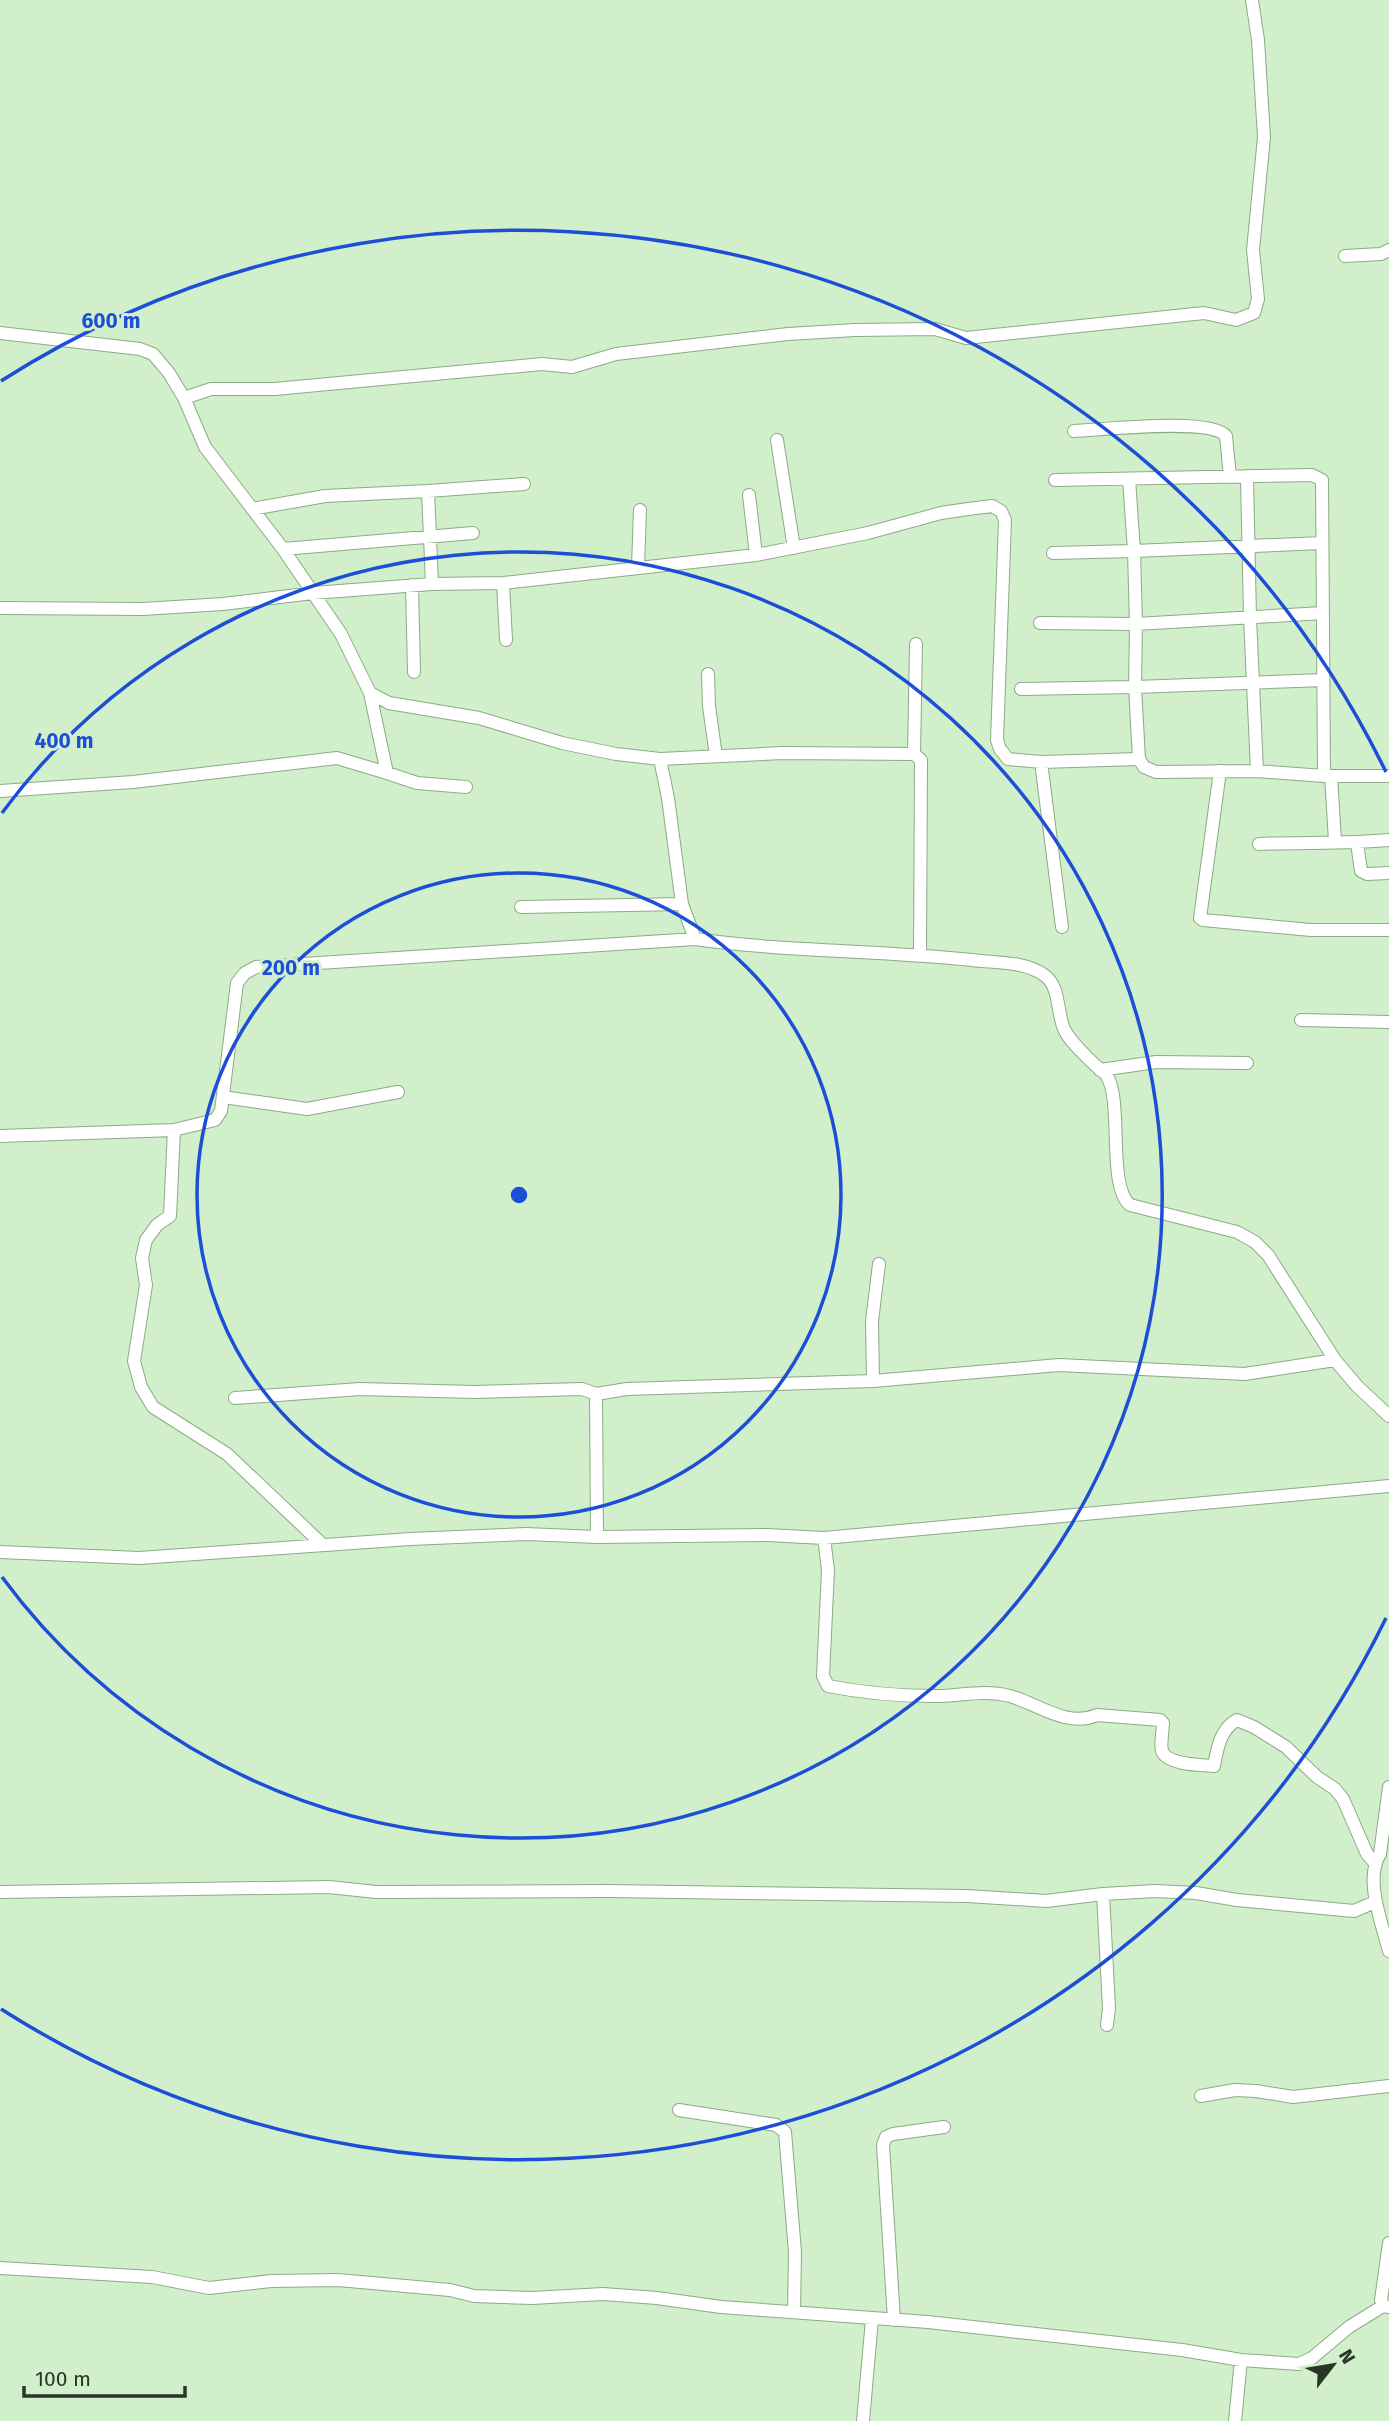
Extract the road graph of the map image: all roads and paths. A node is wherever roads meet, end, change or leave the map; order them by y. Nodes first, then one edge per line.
1 (1252, 0) edge
2 (1389, 250) edge
3 (1345, 256) dead end
4 (0, 333) edge
5 (184, 398) junction
6 (1074, 431) dead end
7 (777, 440) dead end
8 (1247, 476) junction
9 (1230, 477) junction
10 (1129, 479) junction
11 (1055, 480) dead end
12 (524, 484) dead end
13 (428, 491) junction
14 (749, 495) dead end
15 (252, 509) junction
16 (640, 510) dead end
17 (473, 533) dead end
18 (430, 536) junction
19 (1322, 542) junction
20 (1250, 547) junction
21 (794, 548) junction
22 (284, 549) junction
23 (1134, 551) junction
24 (1053, 553) dead end
25 (756, 555) junction
26 (638, 567) junction
27 (503, 583) junction
28 (432, 584) junction
29 (412, 585) junction
30 (313, 593) junction
31 (0, 608) edge
32 (1323, 613) junction
33 (1250, 618) junction
34 (1040, 623) dead end
35 (1136, 624) junction
36 (506, 639) dead end
37 (916, 644) dead end
38 (414, 673) dead end
39 (708, 674) dead end
40 (1323, 680) junction
41 (1254, 683) junction
42 (1135, 687) junction
43 (1021, 689) dead end
44 (370, 693) junction
45 (914, 754) junction
46 (716, 756) junction
47 (660, 759) junction
48 (1139, 760) junction
49 (1041, 762) junction
50 (1220, 771) junction
51 (1257, 771) junction
52 (387, 773) junction
53 (1327, 776) junction
54 (1389, 776) edge
55 (466, 787) dead end
56 (0, 791) edge
57 (1389, 840) edge
58 (1335, 841) junction
59 (1357, 843) junction
60 (1259, 844) dead end
61 (1389, 873) edge
62 (682, 904) junction
63 (521, 907) dead end
64 (1062, 927) dead end
65 (1389, 930) edge
66 (695, 939) junction
67 (920, 955) junction
68 (1301, 1020) dead end
69 (1389, 1022) edge
70 (1247, 1063) dead end
71 (1100, 1070) junction
72 (398, 1092) dead end
73 (223, 1097) junction
74 (174, 1130) junction
75 (0, 1136) edge
76 (879, 1264) dead end
77 (1335, 1360) junction
78 (873, 1381) junction
79 (596, 1394) junction
80 (235, 1398) dead end
81 (1389, 1416) edge
82 (1389, 1486) edge
83 (597, 1537) junction
84 (824, 1538) junction
85 (323, 1545) junction
86 (0, 1552) edge
87 (1389, 1787) edge
88 (1374, 1862) junction
89 (0, 1892) edge
90 (1375, 1892) junction
91 (1103, 1894) junction
92 (1389, 1894) edge
93 (1389, 1951) edge
94 (1107, 2025) dead end
95 (1389, 2086) edge
96 (1201, 2096) dead end
97 (679, 2110) dead end
98 (944, 2127) dead end
99 (1389, 2243) edge
100 (0, 2268) edge
101 (1386, 2306) edge
102 (794, 2312) junction
103 (872, 2319) junction
104 (894, 2320) junction
105 (1241, 2360) junction
106 (863, 2421) edge
107 (1235, 2421) edge

1 - 5 street
2 - 3 street
4 - 5 street
5 - 15 street
6 - 9 street
7 - 21 street
8 - 9 street
8 - 19 street
8 - 20 street
9 - 10 street
10 - 11 street
10 - 23 street
12 - 13 street
13 - 15 street
13 - 18 street
14 - 25 street
15 - 22 street
16 - 26 street
17 - 18 street
18 - 22 street
18 - 28 street
19 - 20 street
19 - 32 street
20 - 23 street
20 - 33 street
21 - 25 street
21 - 49 street
22 - 30 street
23 - 24 street
23 - 35 street
25 - 26 street
26 - 27 street
27 - 28 street
27 - 36 street
28 - 29 street
29 - 30 street
29 - 38 street
30 - 31 street
30 - 44 street
32 - 33 street
32 - 40 street
33 - 35 street
33 - 41 street
34 - 35 street
35 - 42 street
37 - 45 street
39 - 46 street
40 - 41 street
40 - 53 street
41 - 42 street
41 - 51 street
42 - 43 street
42 - 48 street
44 - 47 street
44 - 52 street
45 - 46 street
45 - 67 street
46 - 47 street
47 - 62 street
48 - 49 street
48 - 50 street
49 - 64 street
50 - 51 street
50 - 65 street
51 - 53 street
52 - 55 street
52 - 56 street
53 - 54 street
53 - 58 street
57 - 59 street
58 - 59 street
58 - 60 street
59 - 61 street
62 - 63 street
62 - 66 street
66 - 67 street
66 - 73 street
67 - 71 street
68 - 69 street
70 - 71 street
71 - 77 street
72 - 73 street
73 - 74 street
74 - 75 street
74 - 85 street
76 - 78 street
77 - 78 street
77 - 81 street
78 - 79 street
79 - 80 street
79 - 83 street
82 - 84 street
83 - 84 street
83 - 85 street
84 - 88 street
85 - 86 street
87 - 88 street
88 - 90 street
89 - 91 street
90 - 91 street
90 - 92 street
90 - 93 street
91 - 94 street
95 - 96 street
97 - 102 street
98 - 104 street
99 - 101 street
100 - 102 street
101 - 105 street
102 - 103 street
103 - 104 street
103 - 106 street
104 - 105 street
105 - 107 street

